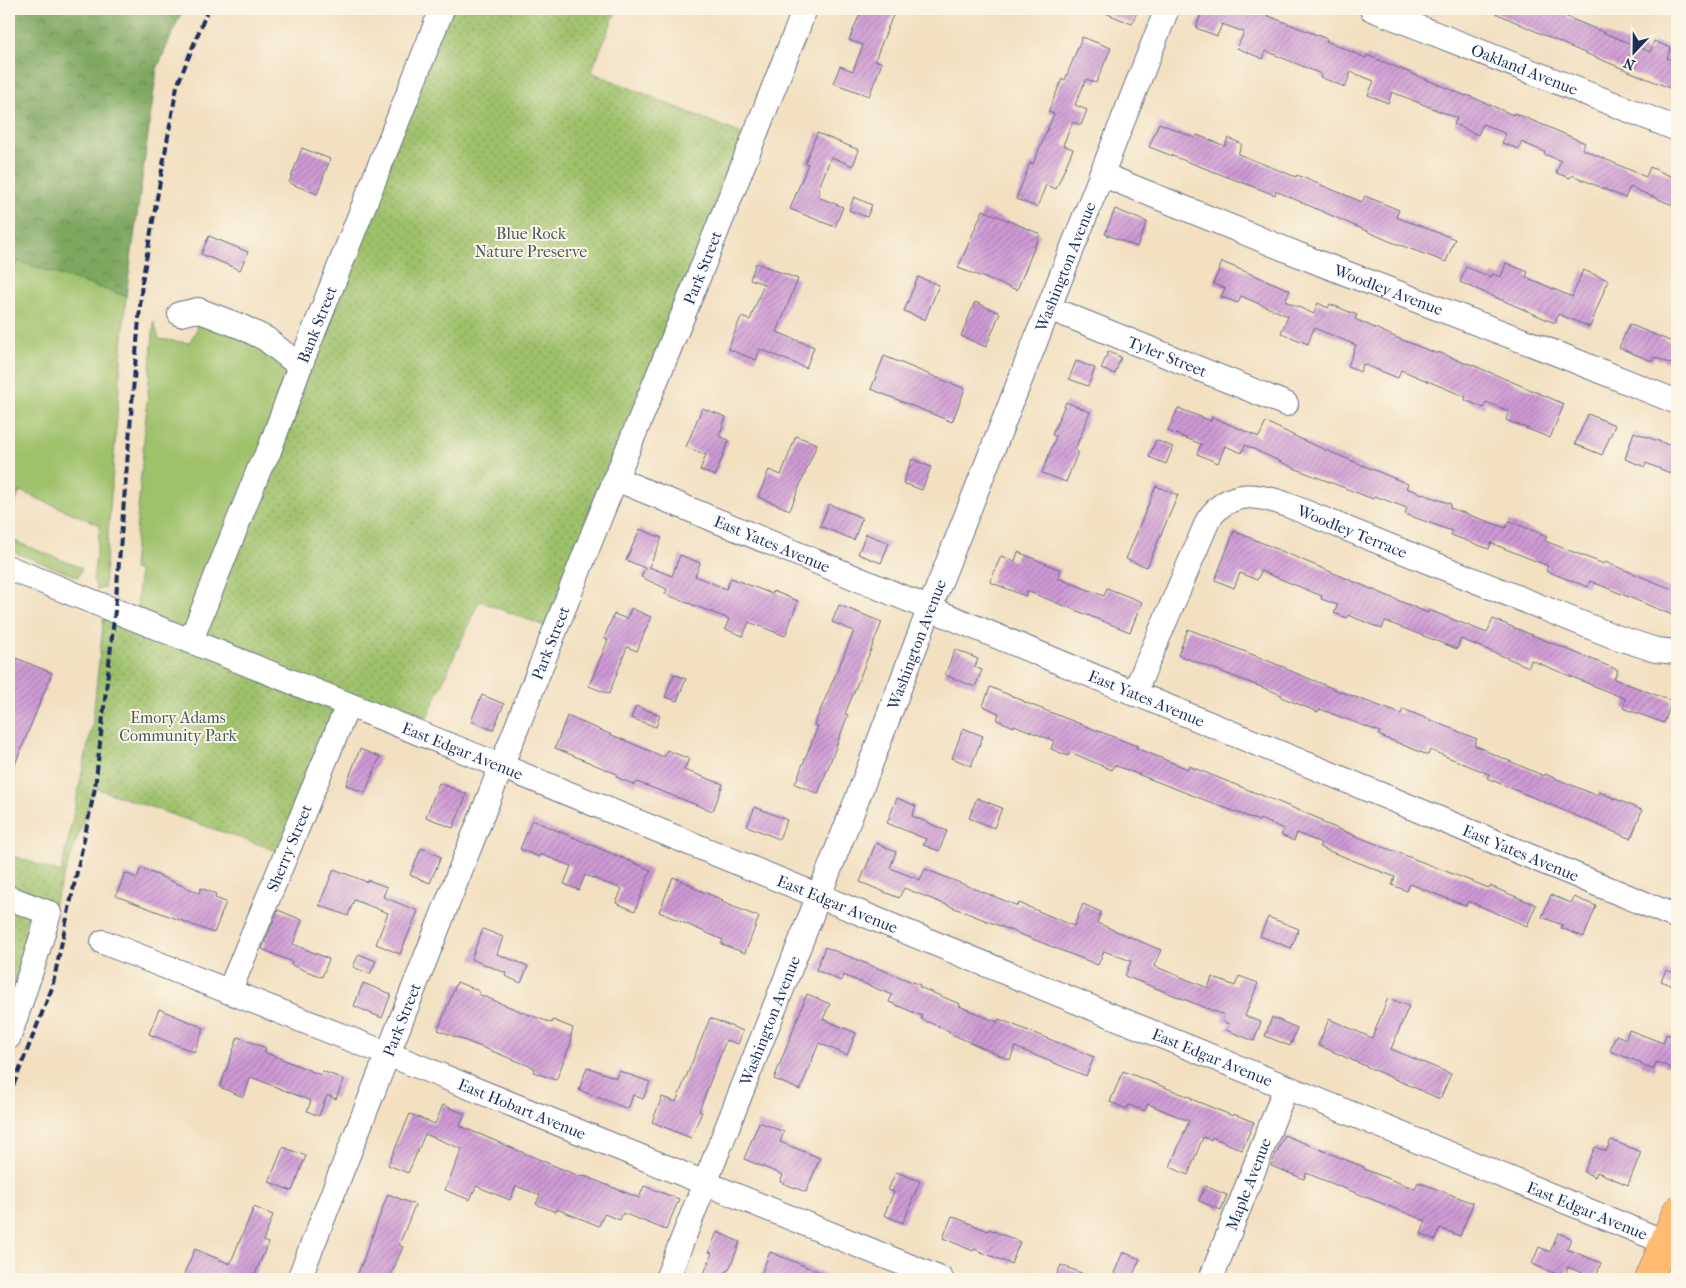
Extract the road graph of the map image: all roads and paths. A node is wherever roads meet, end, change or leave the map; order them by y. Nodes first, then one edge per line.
1 (442, 9) edge
2 (805, 9) edge
3 (1168, 9) edge
4 (1372, 9) edge
5 (1677, 129) edge
6 (1101, 174) junction
7 (1049, 308) junction
8 (180, 314) dead end
9 (300, 366) junction
10 (1677, 402) edge
11 (1286, 404) dead end
12 (616, 480) junction
13 (9, 568) edge
14 (929, 610) junction
15 (191, 640) junction
16 (1677, 652) edge
17 (1134, 694) junction
18 (348, 704) junction
19 (502, 766) junction
20 (818, 896) junction
21 (9, 898) edge
22 (1677, 916) edge
23 (102, 942) dead end
24 (229, 992) junction
25 (9, 1037) edge
26 (388, 1054) junction
27 (1286, 1087) junction
28 (705, 1183) junction
29 (1677, 1210) edge
30 (1671, 1245) edge
31 (299, 1279) edge
32 (667, 1279) edge
33 (941, 1279) edge
34 (1211, 1279) edge
35 (1649, 1279) edge

1 - 9 street, Bank Street
2 - 12 street, Park Street
3 - 6 street, Washington Avenue
4 - 5 street, Oakland Avenue
6 - 7 street, Washington Avenue
6 - 10 street, Woodley Avenue
7 - 11 street, Tyler Street
7 - 14 street, Washington Avenue
8 - 9 street
9 - 15 street, Bank Street
12 - 14 street, East Yates Avenue
12 - 19 street, Park Street
13 - 15 street, East Edgar Avenue
14 - 17 street, East Yates Avenue
14 - 20 street, Washington Avenue
15 - 18 street, East Edgar Avenue
16 - 17 street, Woodley Terrace
17 - 22 street, East Yates Avenue
18 - 19 street, East Edgar Avenue
18 - 24 street, Sherry Street
19 - 20 street, East Edgar Avenue
19 - 26 street, Park Street
20 - 27 street, East Edgar Avenue
20 - 28 street, Washington Avenue
21 - 25 street
23 - 24 street, East Hobart Avenue
24 - 26 street, East Hobart Avenue
26 - 28 street, East Hobart Avenue
26 - 31 street, Park Street
27 - 30 street, East Edgar Avenue
27 - 34 street, Maple Avenue
28 - 32 street, Washington Avenue
28 - 33 street, East Hobart Avenue
29 - 30 main road
30 - 35 main road

